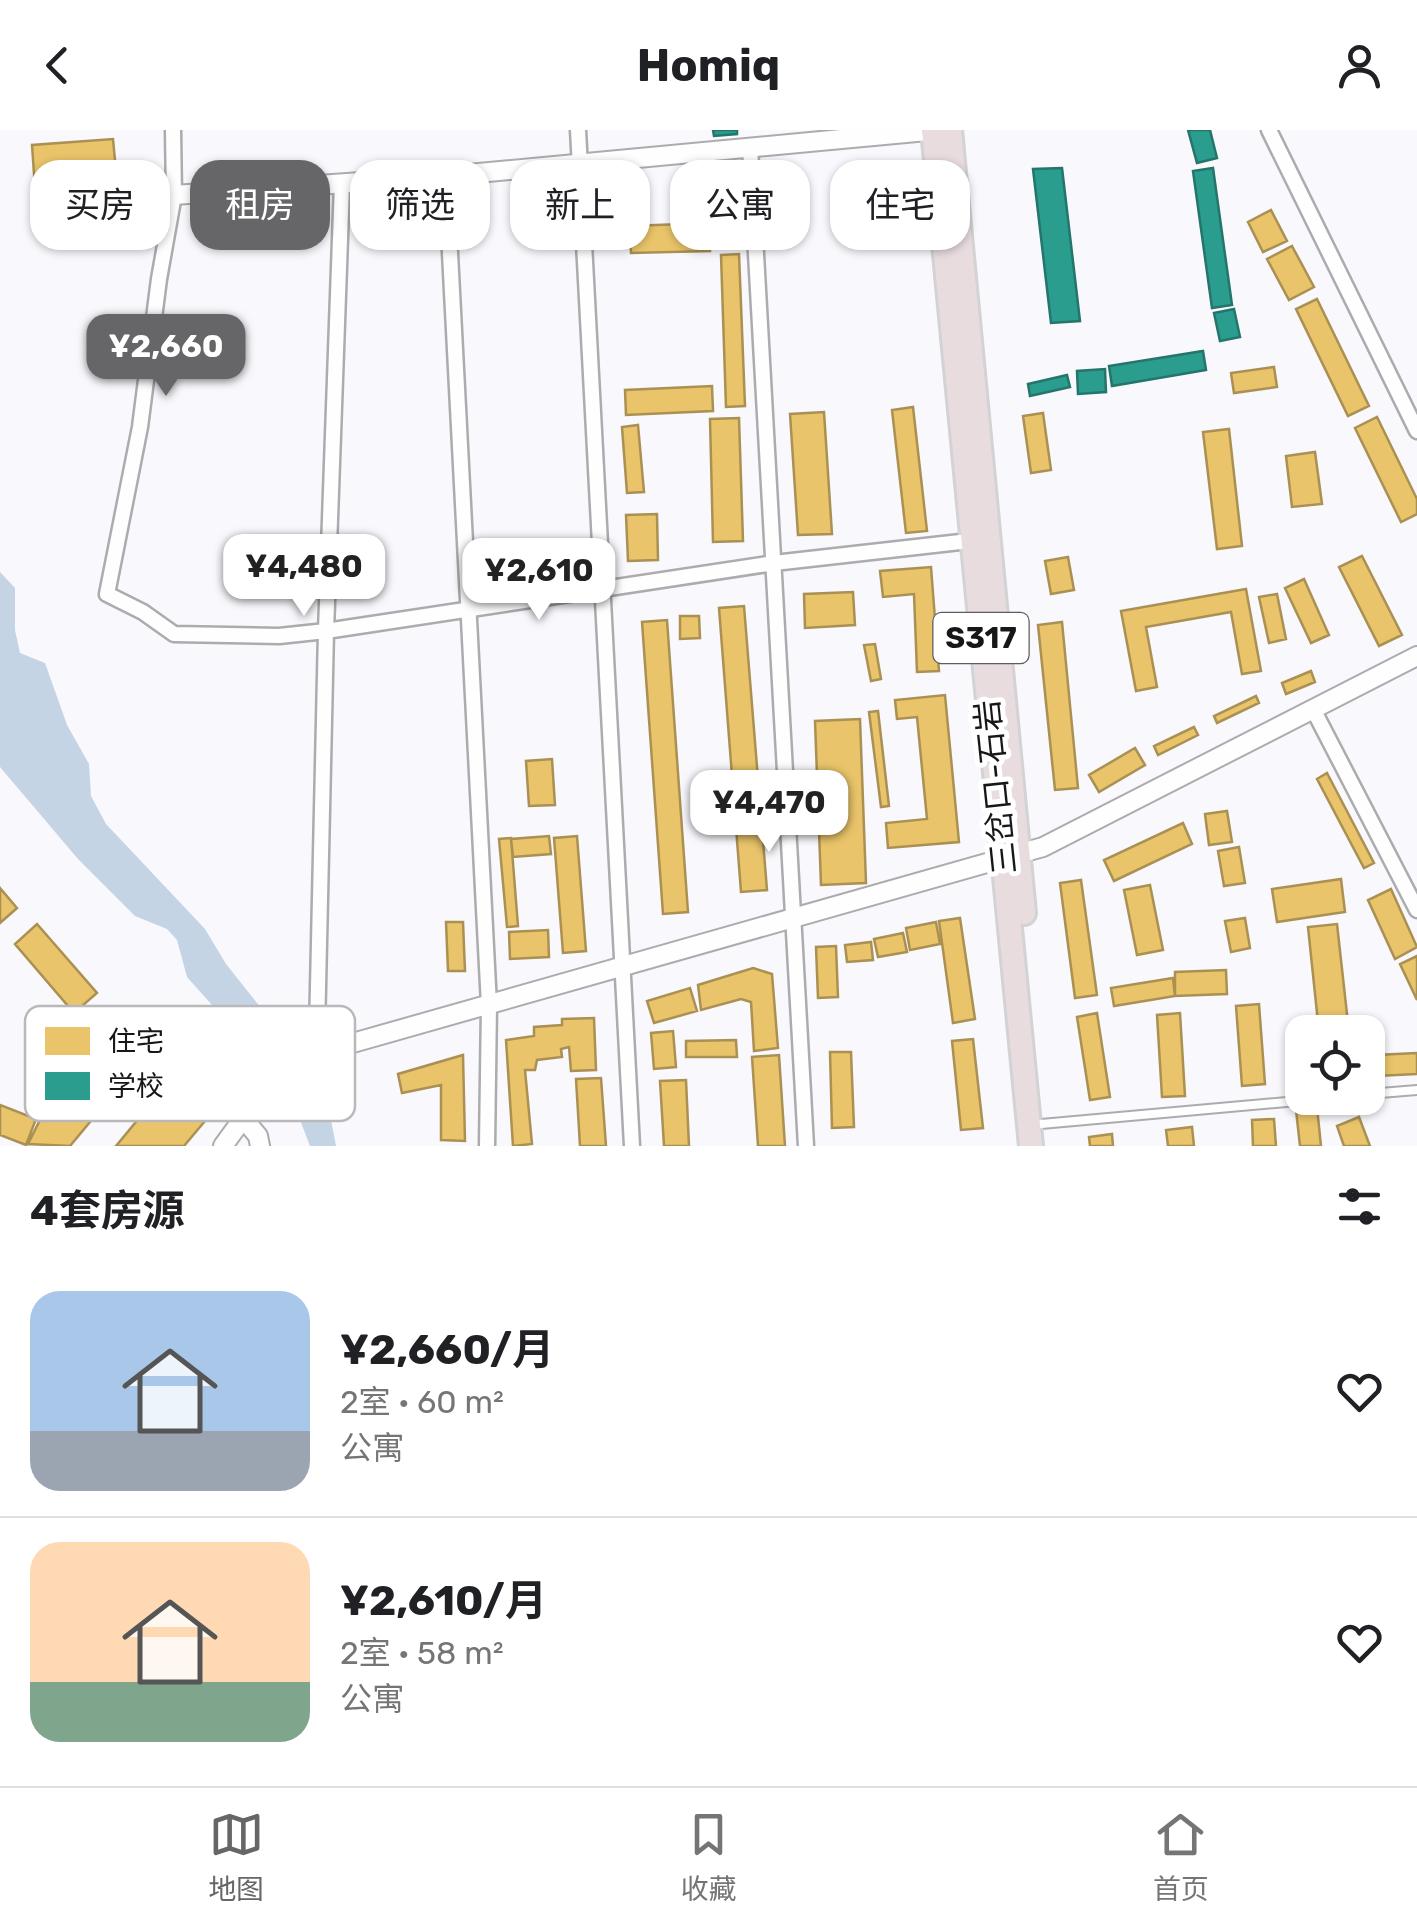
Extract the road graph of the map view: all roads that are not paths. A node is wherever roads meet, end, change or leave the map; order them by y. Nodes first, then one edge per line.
1 (173, 130) edge
2 (578, 130) edge
3 (935, 130) edge
4 (950, 130) edge
5 (1269, 130) edge
6 (750, 147) junction
7 (581, 160) edge
8 (613, 160) edge
9 (350, 182) edge
10 (342, 183) junction
11 (174, 195) junction
12 (450, 250) edge
13 (585, 250) edge
14 (1417, 432) edge
15 (980, 540) junction
16 (774, 562) junction
17 (602, 591) junction
18 (470, 612) junction
19 (326, 632) junction
20 (1417, 656) edge
21 (1313, 709) junction
22 (1011, 856) junction
23 (1417, 910) edge
24 (794, 915) junction
25 (622, 964) junction
26 (318, 1006) edge
27 (489, 1006) junction
28 (355, 1043) edge
29 (1417, 1090) edge
30 (1385, 1093) edge
31 (1285, 1104) edge
32 (241, 1121) edge
33 (246, 1121) edge
34 (1042, 1135) edge
35 (223, 1146) edge
36 (260, 1146) edge
37 (487, 1146) edge
38 (632, 1146) edge
39 (806, 1146) edge
40 (1030, 1146) edge

1 - 11 street
2 - 7 street
3 - 6 street
3 - 15 highway, 三岔口-石岩 / S317
4 - 15 highway, 三岔口-石岩 / S317
5 - 14 street
6 - 8 street
6 - 16 street
9 - 10 street
10 - 11 street
10 - 19 street
11 - 19 street
12 - 18 street
13 - 17 street
15 - 16 street
15 - 22 highway, 三岔口-石岩 / S317
16 - 17 street
16 - 24 street
17 - 18 street
17 - 25 street
18 - 19 street
18 - 27 street
19 - 26 street
20 - 21 street
21 - 22 street
21 - 23 street
22 - 24 street
22 - 34 highway, 三岔口-石岩 / S317
22 - 40 highway, 三岔口-石岩 / S317
24 - 25 street
24 - 39 street
25 - 27 street
25 - 38 street
27 - 28 street
27 - 37 street
29 - 30 lane
31 - 34 lane
32 - 35 street
33 - 36 street

